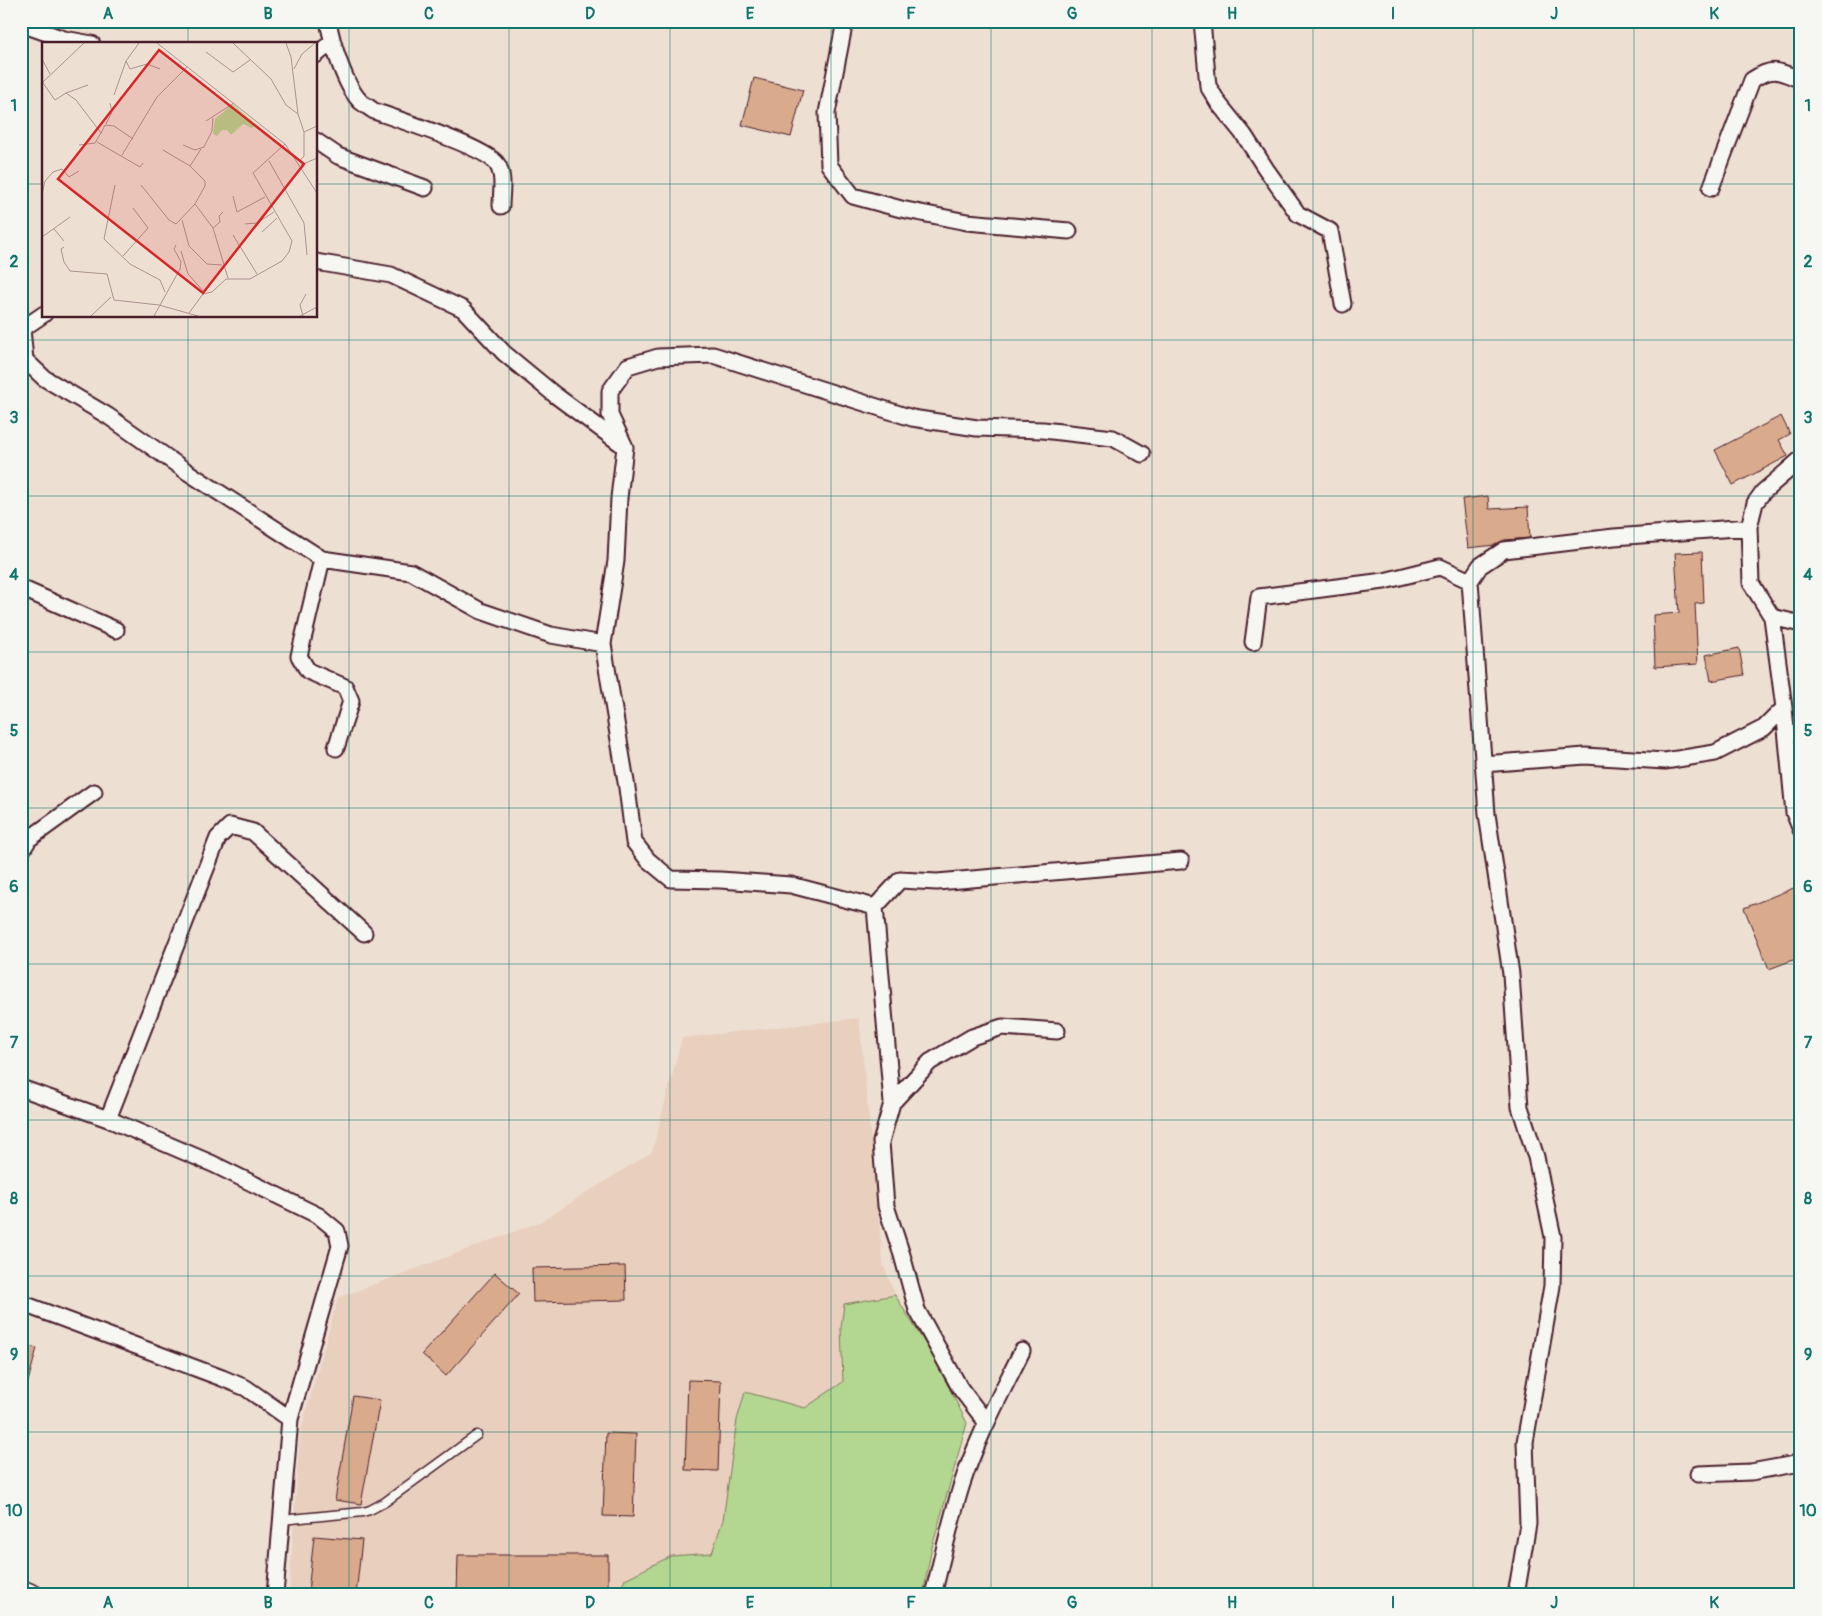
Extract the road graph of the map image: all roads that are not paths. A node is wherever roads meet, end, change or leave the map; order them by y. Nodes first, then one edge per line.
1 (328, 21) edge
2 (845, 21) edge
3 (1202, 21) edge
4 (21, 24) edge
5 (81, 42) edge
6 (332, 42) junction
7 (318, 53) edge
8 (1801, 80) edge
9 (318, 141) edge
10 (425, 188) dead end
11 (1711, 188) dead end
12 (500, 206) dead end
13 (1069, 231) dead end
14 (318, 262) edge
15 (1343, 304) dead end
16 (42, 315) edge
17 (22, 329) edge
18 (625, 447) junction
19 (1142, 454) dead end
20 (1801, 459) edge
21 (1749, 527) junction
22 (322, 559) junction
23 (1470, 581) junction
24 (21, 588) edge
25 (1772, 617) junction
26 (1801, 624) edge
27 (116, 630) dead end
28 (1253, 642) dead end
29 (603, 644) junction
30 (1784, 708) junction
31 (336, 748) dead end
32 (1483, 764) junction
33 (94, 792) dead end
34 (1801, 830) edge
35 (21, 852) edge
36 (1182, 862) dead end
37 (875, 907) junction
38 (364, 932) dead end
39 (1057, 1031) dead end
40 (21, 1088) edge
41 (892, 1103) junction
42 (108, 1119) junction
43 (21, 1303) edge
44 (1022, 1351) dead end
45 (290, 1419) junction
46 (986, 1422) junction
47 (477, 1435) dead end
48 (1801, 1460) edge
49 (1698, 1474) dead end
50 (282, 1520) junction
51 (21, 1589) edge
52 (35, 1595) edge
53 (275, 1595) edge
54 (933, 1595) edge
55 (1516, 1595) edge

1 - 6 street
2 - 13 street
3 - 15 street
4 - 5 street
6 - 7 street
6 - 12 street
8 - 11 street
9 - 10 street
14 - 18 street
16 - 17 street
17 - 22 street
18 - 19 street
18 - 29 street
20 - 21 street
21 - 23 street
21 - 25 street
22 - 29 street
22 - 31 street
23 - 28 street
23 - 32 street
24 - 27 street
25 - 26 street
25 - 30 street
29 - 37 street
30 - 32 street
30 - 34 street
32 - 55 street
33 - 35 street
36 - 37 street
37 - 41 street
38 - 42 street
39 - 41 street
40 - 42 street
41 - 46 street
42 - 45 street
43 - 45 street
44 - 46 street
45 - 50 street
46 - 54 street
47 - 50 lane
48 - 49 street
50 - 53 street
51 - 52 street

